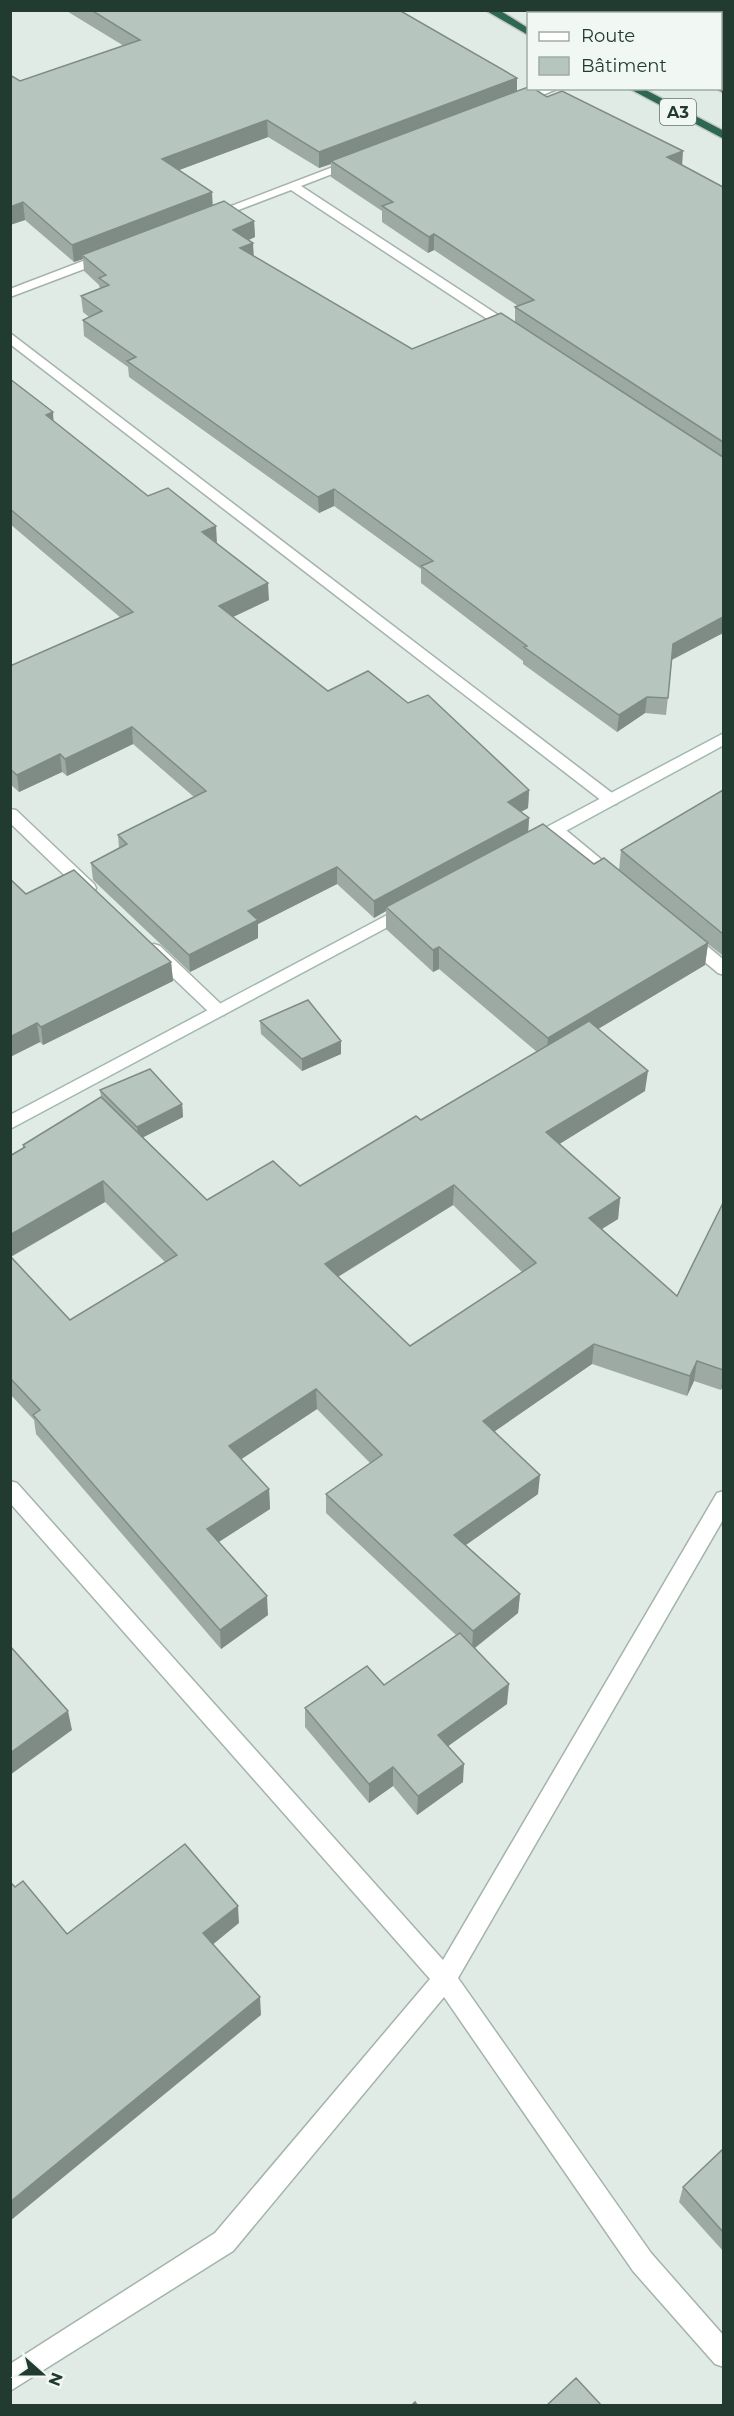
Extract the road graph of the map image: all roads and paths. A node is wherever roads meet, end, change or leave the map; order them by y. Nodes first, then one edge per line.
1 (490, 10) edge
2 (527, 31) edge
3 (549, 90) edge
4 (637, 90) edge
5 (510, 105) edge
6 (723, 136) edge
7 (368, 157) edge
8 (291, 185) junction
9 (194, 222) edge
10 (118, 251) edge
11 (10, 293) edge
12 (10, 337) edge
13 (527, 340) edge
14 (723, 738) edge
15 (611, 800) junction
16 (10, 814) edge
17 (555, 830) junction
18 (513, 852) edge
19 (626, 888) edge
20 (97, 896) edge
21 (418, 903) edge
22 (679, 932) edge
23 (140, 937) edge
24 (723, 969) edge
25 (218, 1011) junction
26 (10, 1123) edge
27 (10, 1489) edge
28 (723, 1499) edge
29 (445, 1979) junction
30 (723, 2355) edge
31 (10, 2379) edge

1 - 2 highway
3 - 5 street
4 - 6 highway, A3
7 - 8 street
8 - 9 street
8 - 13 street
10 - 11 street
12 - 15 street
14 - 15 street
15 - 17 street
16 - 20 street
17 - 18 street
17 - 19 street
21 - 25 street
22 - 24 street
23 - 25 street
25 - 26 street
27 - 29 street
28 - 29 street
29 - 30 street
29 - 31 street

